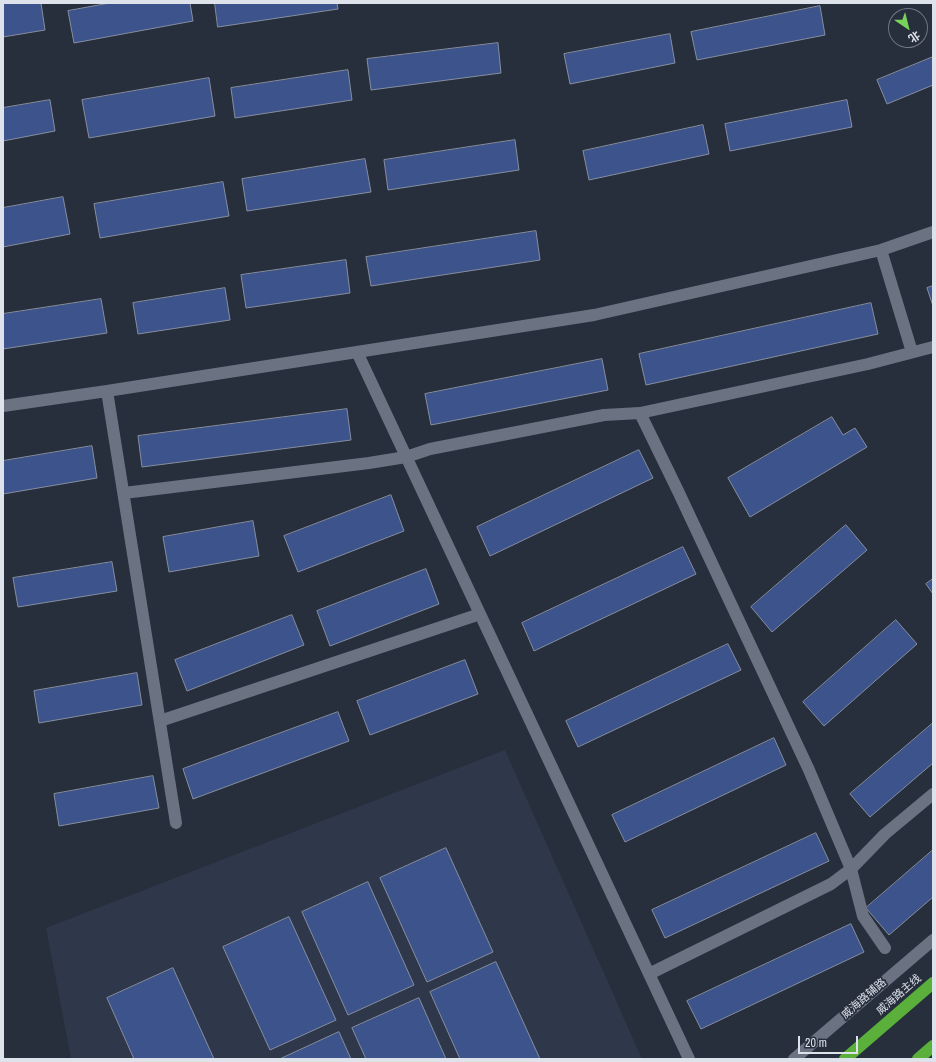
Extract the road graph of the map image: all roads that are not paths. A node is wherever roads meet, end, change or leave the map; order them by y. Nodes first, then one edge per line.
1 (933, 232) edge
2 (881, 250) junction
3 (933, 347) edge
4 (356, 352) junction
5 (912, 352) junction
6 (107, 391) junction
7 (3, 406) edge
8 (640, 413) junction
9 (406, 457) junction
10 (124, 493) junction
11 (480, 614) junction
12 (160, 720) junction
13 (933, 794) edge
14 (176, 823) dead end
15 (851, 870) junction
16 (933, 940) edge
17 (885, 948) dead end
18 (649, 974) junction
19 (933, 983) edge
20 (933, 1046) edge
21 (689, 1059) edge
22 (794, 1059) edge
23 (845, 1059) edge
24 (918, 1059) edge

1 - 2 street
2 - 4 street
2 - 5 street
3 - 5 street
4 - 6 street
4 - 9 street
5 - 8 street
6 - 7 street
6 - 10 street
8 - 9 street
8 - 15 street
9 - 10 street
9 - 11 street
10 - 12 street
11 - 12 street
11 - 18 street
12 - 14 street
13 - 15 street
15 - 17 street
15 - 18 street
16 - 22 street, 威海路辅路
18 - 21 street
19 - 23 highway, 威海路主线
20 - 24 highway

